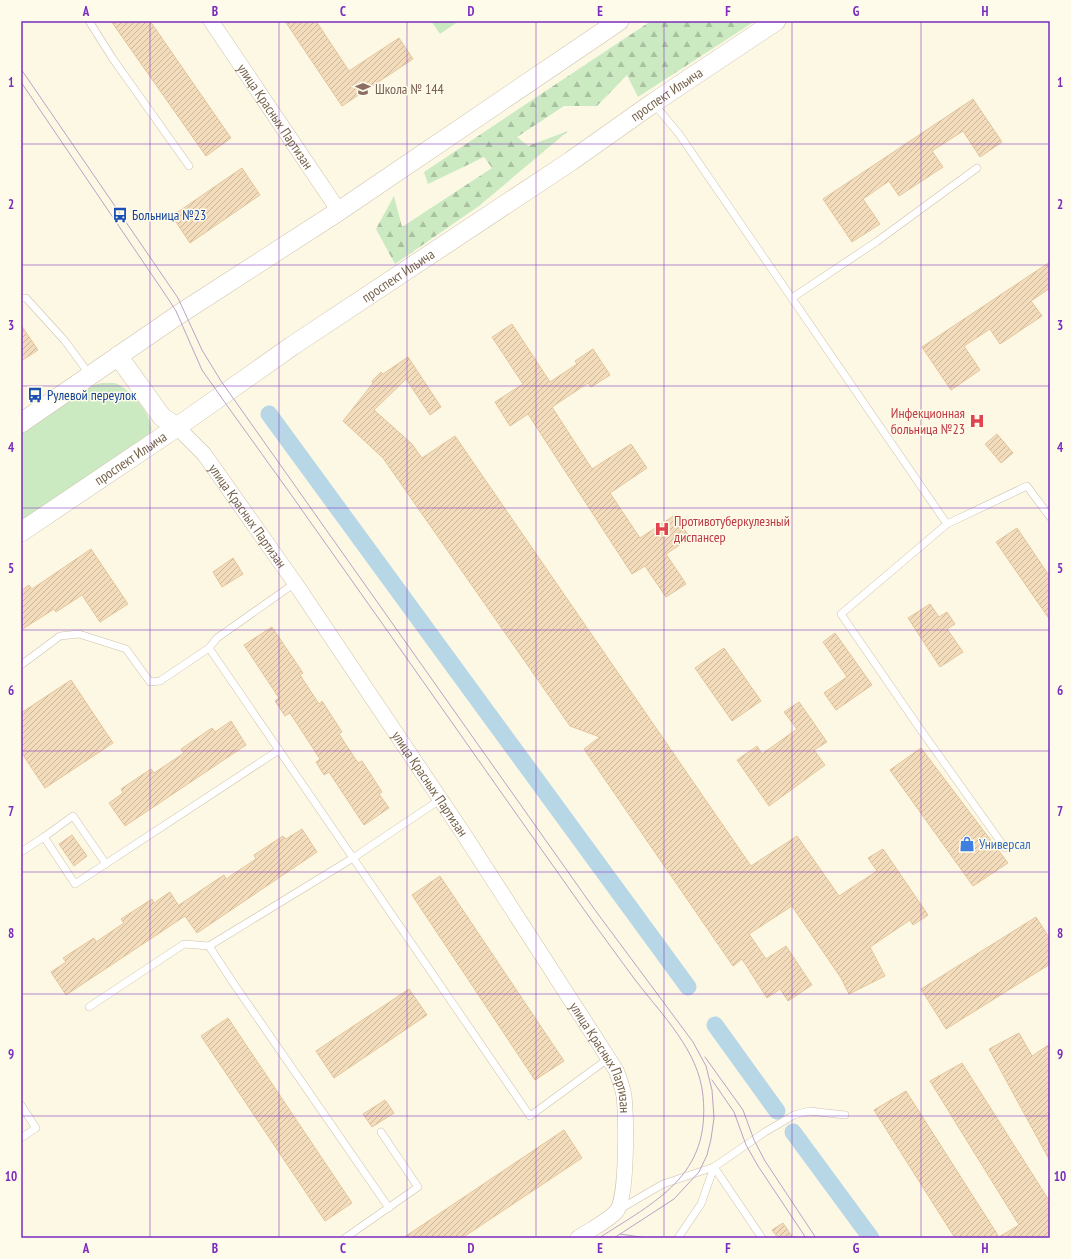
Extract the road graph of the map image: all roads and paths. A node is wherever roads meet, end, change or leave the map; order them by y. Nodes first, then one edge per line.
1 (89, 21) edge
2 (211, 21) edge
3 (619, 21) edge
4 (776, 21) edge
5 (653, 103) junction
6 (189, 166) dead end
7 (977, 168) dead end
8 (339, 211) junction
9 (792, 298) junction
10 (23, 299) edge
11 (118, 356) junction
12 (90, 375) junction
13 (21, 423) edge
14 (177, 427) junction
15 (1050, 517) edge
16 (947, 524) junction
17 (21, 532) edge
18 (295, 582) junction
19 (209, 648) junction
20 (21, 665) edge
21 (279, 750) junction
22 (441, 799) junction
23 (44, 837) junction
24 (1005, 848) dead end
25 (21, 852) edge
26 (353, 858) junction
27 (106, 864) junction
28 (209, 946) junction
29 (90, 1007) dead end
30 (610, 1058) junction
31 (21, 1105) edge
32 (845, 1114) dead end
33 (381, 1132) dead end
34 (21, 1138) edge
35 (714, 1168) junction
36 (389, 1208) junction
37 (616, 1211) junction
38 (345, 1238) edge
39 (578, 1238) edge
40 (678, 1238) edge
41 (762, 1238) edge

1 - 6 lane
2 - 8 street, улица Красных Партизан
3 - 8 street
4 - 5 street, проспект Ильича
5 - 9 lane
5 - 14 street, проспект Ильича
7 - 9 lane
8 - 11 street
9 - 16 lane
10 - 12 lane
11 - 12 street
11 - 14 street, улица Красных Партизан
12 - 13 street
14 - 17 street, проспект Ильича
14 - 18 street, улица Красных Партизан
15 - 16 lane
16 - 24 lane
18 - 19 lane
18 - 22 street, улица Красных Партизан
19 - 20 lane
19 - 21 lane
21 - 26 lane
21 - 27 lane
22 - 26 lane
22 - 30 street, улица Красных Партизан
23 - 25 lane
23 - 27 lane
23 - 27 lane
26 - 28 lane
26 - 30 lane
28 - 29 lane
28 - 36 lane
30 - 37 street, улица Красных Партизан
31 - 34 lane
32 - 35 lane
33 - 36 lane
35 - 37 lane
35 - 40 lane
35 - 41 lane
36 - 38 lane
37 - 39 street

